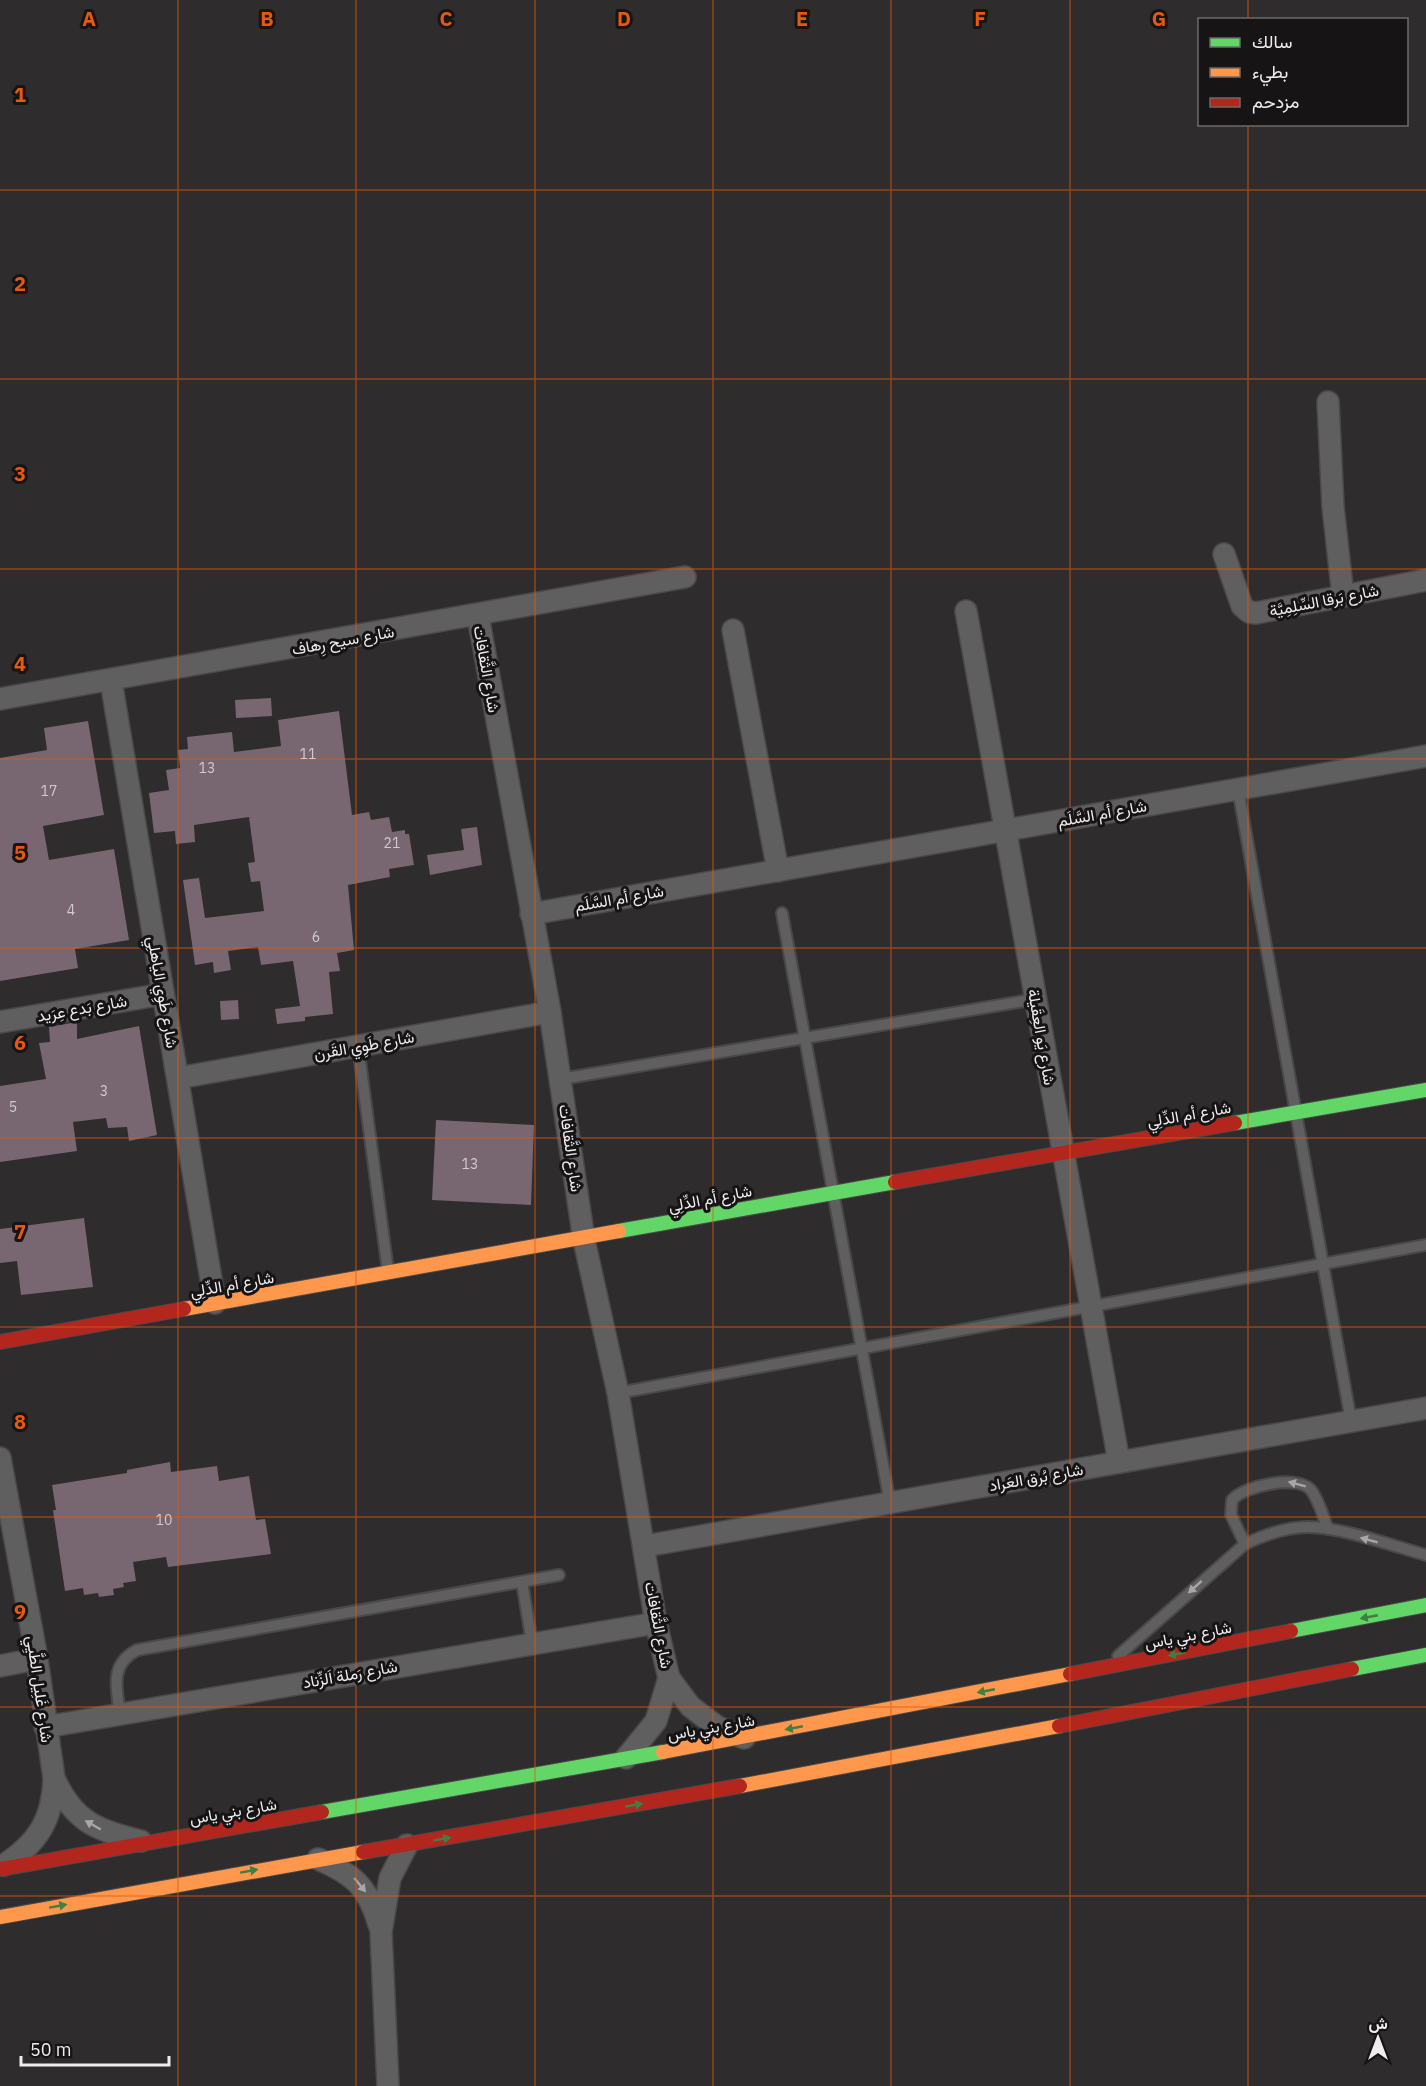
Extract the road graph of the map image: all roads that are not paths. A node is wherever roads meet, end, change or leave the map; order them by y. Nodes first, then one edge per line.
1 (1328, 402) dead end
2 (1224, 554) dead end
3 (685, 577) dead end
4 (1426, 580) edge
5 (1343, 596) junction
6 (966, 611) dead end
7 (478, 616) junction
8 (733, 630) dead end
9 (111, 681) junction
10 (0, 699) edge
11 (1426, 756) edge
12 (1238, 789) junction
13 (1005, 830) junction
14 (778, 871) junction
15 (782, 913) dead end
16 (531, 914) junction
17 (164, 994) junction
18 (1036, 999) junction
19 (550, 1012) junction
20 (0, 1022) edge
21 (804, 1038) junction
22 (358, 1046) junction
23 (178, 1078) junction
24 (561, 1079) junction
25 (1426, 1090) edge
26 (1295, 1112) junction
27 (1063, 1152) junction
28 (833, 1191) junction
29 (584, 1239) junction
30 (1426, 1245) edge
31 (1322, 1264) junction
32 (388, 1274) junction
33 (215, 1303) junction
34 (1091, 1306) junction
35 (0, 1342) edge
36 (861, 1348) junction
37 (618, 1393) junction
38 (1426, 1408) edge
39 (1351, 1421) junction
40 (0, 1458) edge
41 (1119, 1462) junction
42 (890, 1503) junction
43 (1328, 1529) junction
44 (1245, 1544) junction
45 (645, 1546) junction
46 (1426, 1555) edge
47 (559, 1575) dead end
48 (522, 1582) junction
49 (1426, 1605) edge
50 (656, 1623) junction
51 (532, 1643) junction
52 (1426, 1655) edge
53 (37, 1659) junction
54 (0, 1666) edge
55 (1105, 1668) junction
56 (669, 1678) junction
57 (120, 1713) junction
58 (45, 1727) junction
59 (744, 1738) junction
60 (626, 1758) junction
61 (54, 1778) junction
62 (148, 1843) junction
63 (407, 1845) junction
64 (317, 1858) junction
65 (0, 1869) edge
66 (0, 1917) edge
67 (381, 1932) junction
68 (388, 2086) edge

1 - 5 street
2 - 5 street, شارع بَرقا السِّلِمِيَّة
3 - 7 street, شارع سيح رِهاف
4 - 5 street, شارع بَرقا السِّلِمِيَّة
6 - 13 street, شارع يَو العِقَيلة
7 - 9 street, شارع سيح رِهاف
7 - 16 street, شارع الثَّقافات
8 - 14 street
9 - 10 street, شارع سيح رِهاف
9 - 17 street, شارع طَوِي الياهلِي
11 - 12 street, شارع أم السَّلَم
12 - 13 street, شارع أم السَّلَم
12 - 26 lane
13 - 14 street, شارع أم السَّلَم
13 - 18 street, شارع يَو العِقَيلة
14 - 16 street, شارع أم السَّلَم
15 - 21 lane
16 - 19 street, شارع الثَّقافات
17 - 20 street, شارع بَدع عِرَيد
17 - 23 street, شارع طَوِي الياهلِي
18 - 21 lane
18 - 27 street, شارع يَو العِقَيلة
19 - 22 street, شارع طَوِي القَرن
19 - 24 street, شارع الثَّقافات
21 - 24 lane
21 - 28 lane
22 - 23 street, شارع طَوِي القَرن
22 - 32 lane
23 - 33 street, شارع طَوِي الياهلِي
24 - 29 street, شارع الثَّقافات
25 - 26 main road, شارع أم الدِّلِي
26 - 27 main road, شارع أم الدِّلِي
26 - 31 lane
27 - 28 main road, شارع أم الدِّلِي
27 - 34 street, شارع يَو العِقَيلة
28 - 29 main road, شارع أم الدِّلِي
28 - 36 lane
29 - 32 main road, شارع أم الدِّلِي
29 - 37 street, شارع الثَّقافات
30 - 31 lane
31 - 34 lane
31 - 39 lane
32 - 33 main road, شارع أم الدِّلِي
33 - 35 main road, شارع أم الدِّلِي
34 - 36 lane
34 - 41 street, شارع يَو العِقَيلة
36 - 37 lane
36 - 42 lane
37 - 45 street, شارع الثَّقافات
38 - 39 street, شارع بُرق العَراد
39 - 41 street, شارع بُرق العَراد
40 - 53 street, شارع غَلِيل الطَّيِي
41 - 42 street, شارع بُرق العَراد
42 - 45 street, شارع بُرق العَراد
43 - 44 lane
43 -> 44 lane
46 -> 43 lane
44 -> 55 lane
45 - 50 street, شارع الثَّقافات
47 - 48 lane
48 - 51 lane
48 - 57 lane
49 -> 55 main road, شارع بني ياس
50 - 51 street, شارع رَملة اَلزِّناد
50 - 56 street, شارع الثَّقافات
51 - 57 street, شارع رَملة اَلزِّناد
63 -> 52 main road
53 - 54 street
53 - 58 street, شارع غَلِيل الطَّيِي
55 -> 59 main road, شارع بني ياس
56 - 59 street, شارع الثَّقافات
56 - 60 street, شارع الثَّقافات
57 - 58 street, شارع رَملة اَلزِّناد
58 - 61 street, شارع غَلِيل الطَّيِي
59 - 60 main road, شارع بني ياس
60 - 62 main road, شارع بني ياس
62 -> 61 street, شارع غَلِيل الطَّيِي
61 - 65 street, شارع غَلِيل الطَّيِي
62 - 65 main road, شارع بني ياس
63 - 64 main road
63 - 67 street
66 -> 64 main road
64 -> 67 street
67 - 68 street

